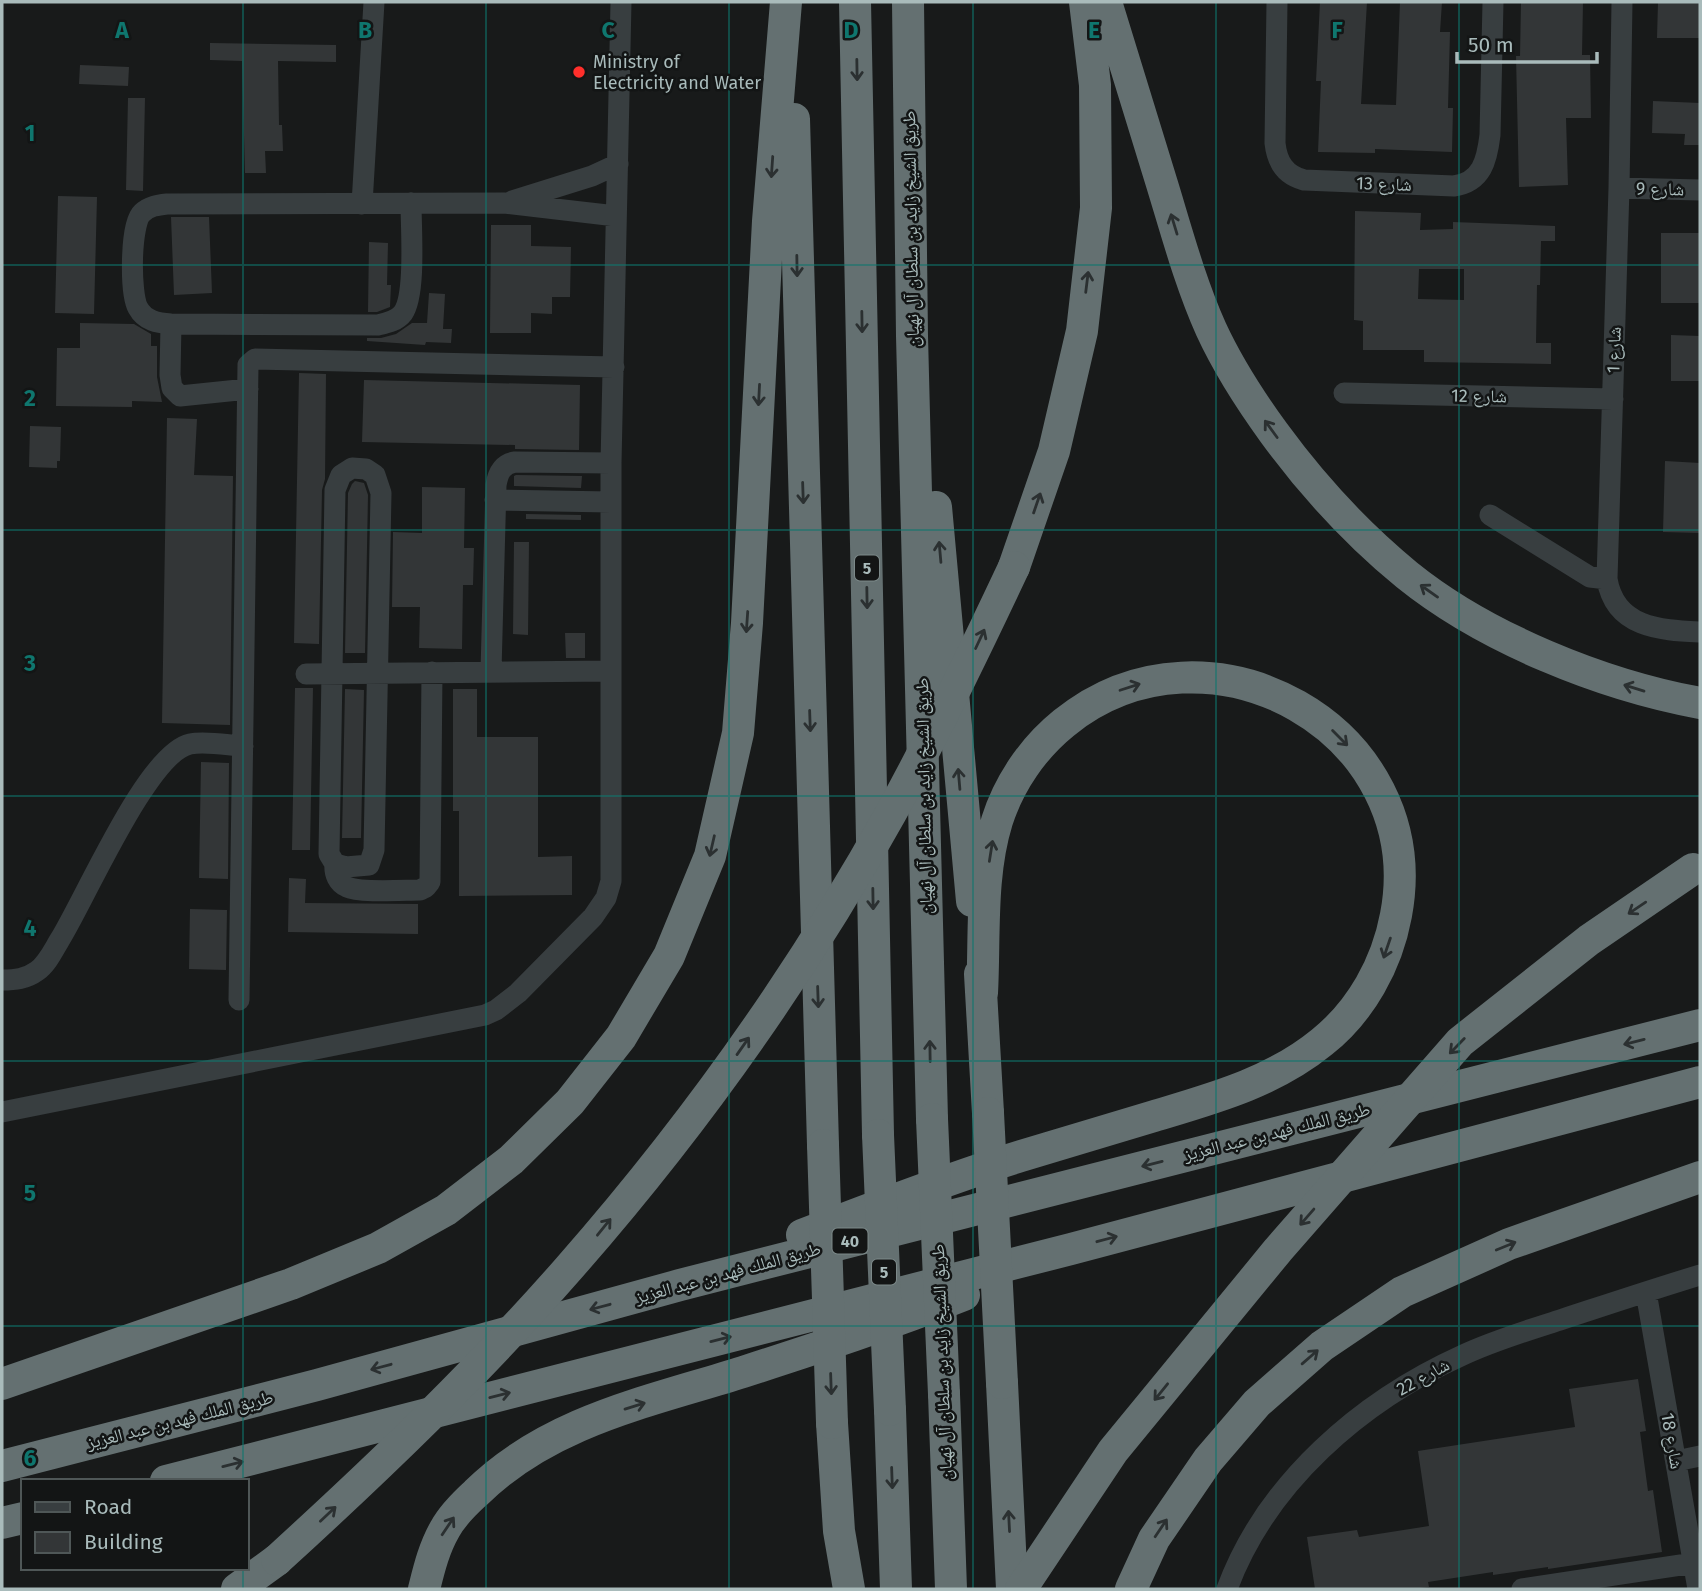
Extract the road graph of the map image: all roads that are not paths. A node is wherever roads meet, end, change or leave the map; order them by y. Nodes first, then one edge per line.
1 (374, 2) edge
2 (621, 2) edge
3 (786, 2) edge
4 (791, 2) edge
5 (855, 2) edge
6 (908, 2) edge
7 (1085, 2) edge
8 (1106, 2) edge
9 (1277, 2) edge
10 (1493, 2) edge
11 (1622, 2) edge
12 (618, 164) junction
13 (1619, 188) junction
14 (1700, 190) edge
15 (504, 203) junction
16 (362, 204) junction
17 (411, 204) junction
18 (616, 216) junction
19 (171, 324) junction
20 (912, 336) junction
21 (614, 367) junction
22 (248, 389) junction
23 (1344, 393) dead end
24 (1613, 399) junction
25 (611, 463) junction
26 (495, 500) junction
27 (611, 502) junction
28 (1490, 515) dead end
29 (1608, 579) junction
30 (1700, 632) edge
31 (491, 671) junction
32 (610, 671) junction
33 (432, 672) junction
34 (332, 673) junction
35 (378, 673) junction
36 (306, 674) dead end
37 (1700, 703) edge
38 (243, 746) junction
39 (335, 864) junction
40 (1697, 867) edge
41 (2, 980) edge
42 (982, 993) junction
43 (239, 1000) dead end
44 (1700, 1025) edge
45 (1700, 1082) edge
46 (2, 1112) edge
47 (1700, 1177) edge
48 (1071, 1249) junction
49 (1700, 1275) edge
50 (680, 1285) junction
51 (1646, 1292) junction
52 (2, 1384) edge
53 (1700, 1457) edge
54 (1676, 1461) junction
55 (2, 1466) edge
56 (174, 1479) edge
57 (21, 1518) edge
58 (2, 1523) edge
59 (839, 1531) junction
60 (1694, 1563) junction
61 (237, 1589) edge
62 (424, 1589) edge
63 (837, 1589) edge
64 (849, 1589) edge
65 (897, 1589) edge
66 (951, 1589) edge
67 (1012, 1589) edge
68 (1021, 1589) edge
69 (1131, 1589) edge
70 (1227, 1589) edge
71 (1522, 1589) edge
72 (1698, 1589) edge

1 - 16 street
2 - 12 street
3 -> 52 highway
4 -> 59 highway, bridge
5 -> 65 highway, 5, bridge
6 - 20 highway, طريق الشيخ زايد بن سلطان آل نهيان
61 -> 7 highway, bridge
37 -> 8 highway
9 - 10 street, شارع 13
11 - 13 street, شارع 1
12 - 15 street
12 - 18 street
13 - 14 street, شارع 9
13 - 24 street, شارع 1
15 - 17 street
15 - 18 street
16 - 17 street
16 - 19 street
17 - 19 street
18 - 21 street
19 - 22 street
42 -> 20 highway
66 -> 20 highway, طريق الشيخ زايد بن سلطان آل نهيان, bridge
21 - 22 street
21 - 25 street
22 - 38 street
23 - 24 street, شارع 12
24 - 29 street, شارع 1
25 - 26 street
25 - 27 street
26 - 27 street
26 - 31 street
27 - 32 street
28 - 29 street
29 - 30 street, شارع 1
31 - 32 street
31 - 33 street
32 - 46 street
33 - 35 street
33 - 39 street
34 - 35 street
34 - 35 street
34 - 36 street
34 - 39 street
35 - 39 street
38 - 41 street
38 - 43 street
40 -> 68 highway, bridge
42 -> 50 highway
67 -> 42 highway, bridge
44 -> 50 highway, طريق الملك فهد بن عبد العزيز / 40
48 -> 45 highway
69 -> 47 highway
56 -> 48 highway
62 -> 48 highway
49 - 51 street, شارع 22
50 -> 55 highway, طريق الملك فهد بن عبد العزيز / 40
51 - 54 street, شارع 18
51 - 70 street, شارع 22
53 - 54 street
54 - 60 street, شارع 18
57 - 58 highway
59 - 63 highway
59 - 64 highway
60 - 71 street
60 - 72 street, شارع 18

